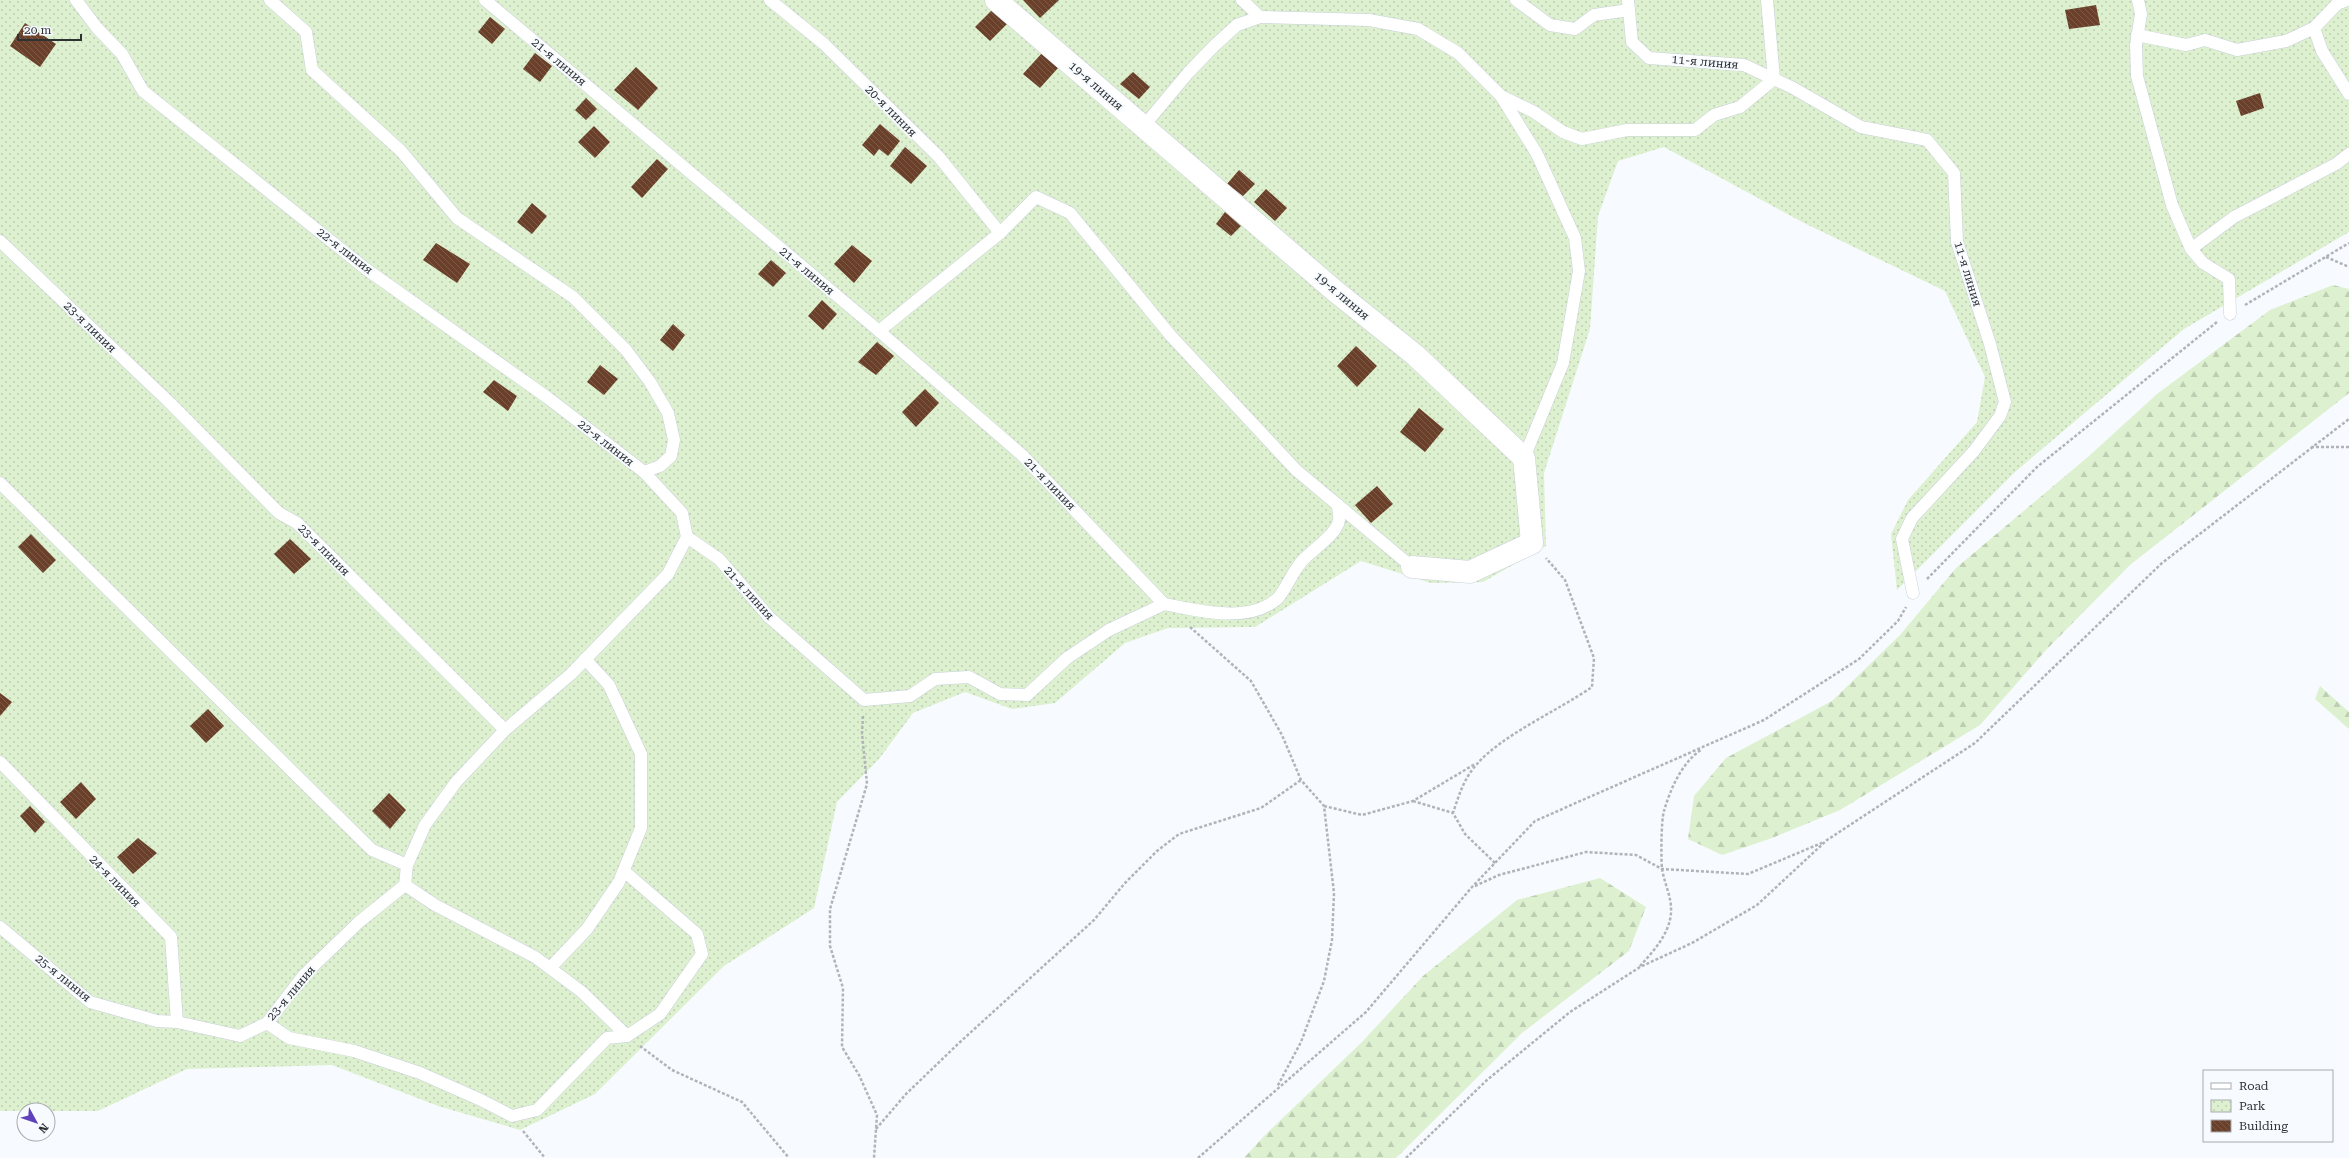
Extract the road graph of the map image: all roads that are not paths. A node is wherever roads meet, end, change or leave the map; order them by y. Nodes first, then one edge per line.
1 (76, 0) edge
2 (270, 0) edge
3 (485, 0) edge
4 (770, 0) edge
5 (996, 0) edge
6 (1242, 0) edge
7 (1516, 0) edge
8 (1767, 0) edge
9 (2138, 0) edge
10 (2347, 0) edge
11 (1629, 5) edge
12 (1260, 16) junction
13 (2314, 28) junction
14 (2138, 35) junction
15 (1774, 79) junction
16 (2349, 94) edge
17 (1501, 96) junction
18 (1143, 127) junction
19 (2349, 154) edge
20 (1000, 233) junction
21 (0, 241) edge
22 (2191, 249) junction
23 (2230, 314) road end
24 (879, 331) junction
25 (1524, 458) junction
26 (644, 472) junction
27 (0, 483) edge
28 (1338, 505) junction
29 (687, 537) junction
30 (1412, 567) joint
31 (1913, 593) road end
32 (1164, 604) junction
33 (585, 659) junction
34 (505, 730) junction
35 (0, 762) edge
36 (407, 865) junction
37 (624, 871) junction
38 (406, 885) junction
39 (0, 927) edge
40 (550, 968) junction
41 (156, 1021) joint
42 (177, 1022) junction
43 (267, 1023) junction
44 (627, 1036) junction

1 - 26 lane, 22-я линия
2 - 26 lane, 22-я линия
3 - 24 lane, 21-я линия
4 - 20 lane, 20-я линия
5 - 18 street, 19-я линия
6 - 12 lane
7 - 11 lane
8 - 15 lane
9 - 14 lane
10 - 13 lane
11 - 15 lane, 11-я линия
12 - 17 lane
12 - 18 lane
13 - 14 lane
13 - 16 lane
14 - 22 lane
15 - 17 lane
15 - 31 lane, 11-я линия
17 - 25 lane
18 - 25 street, 19-я линия
19 - 22 lane
20 - 24 lane
20 - 28 lane
21 - 34 lane, 23-я линия
22 - 23 lane
24 - 32 lane, 21-я линия
25 - 30 street
26 - 29 lane, 22-я линия
27 - 36 lane
28 - 30 lane
28 - 32 lane
29 - 32 lane, 21-я линия
29 - 33 lane
33 - 34 lane
33 - 37 lane
34 - 36 lane
35 - 42 lane, 24-я линия
36 - 38 lane
37 - 40 lane
37 - 44 lane
38 - 40 lane
38 - 43 lane, 23-я линия
39 - 41 lane, 25-я линия
40 - 44 lane
41 - 42 lane, 23-я линия
42 - 43 lane, 23-я линия
43 - 44 lane

